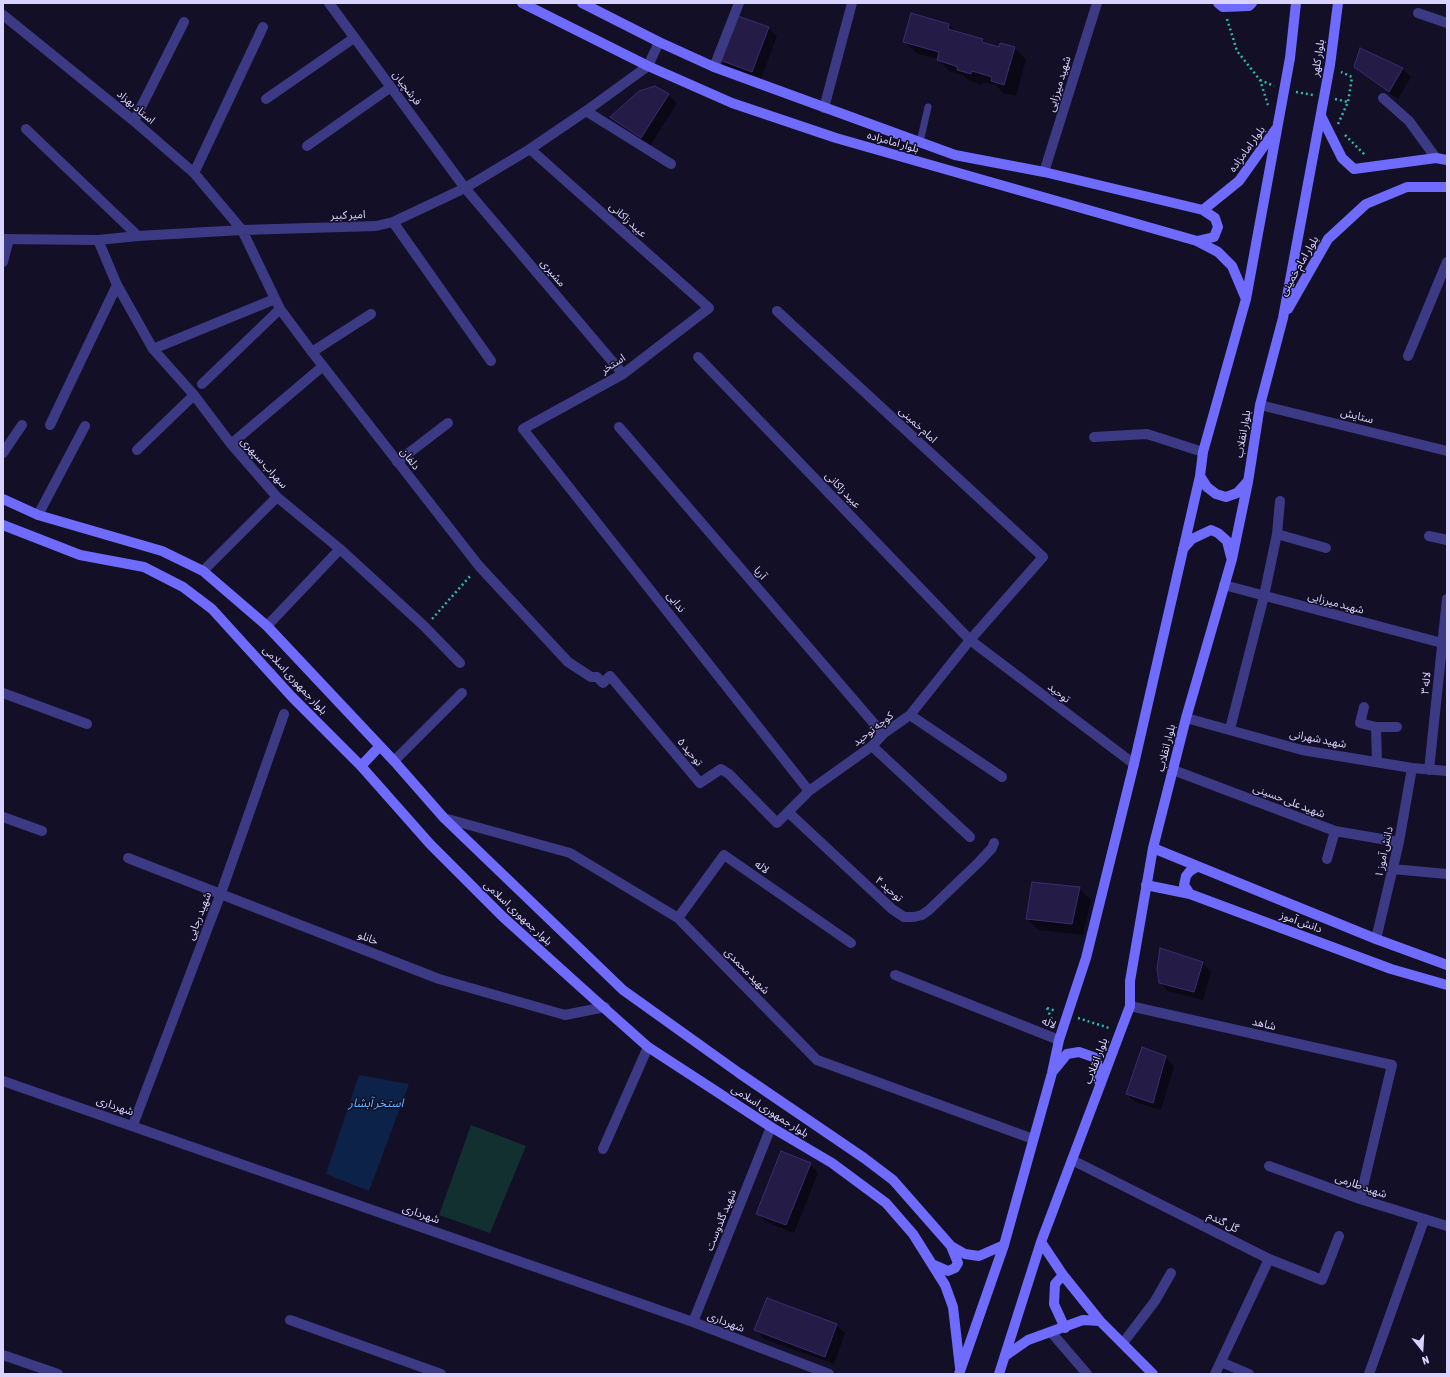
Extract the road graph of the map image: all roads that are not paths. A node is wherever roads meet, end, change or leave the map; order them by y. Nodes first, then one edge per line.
1 (329, 3) edge
2 (522, 3) edge
3 (740, 3) edge
4 (852, 3) edge
5 (1097, 3) edge
6 (1252, 3) edge
7 (1296, 3) edge
8 (1338, 3) edge
9 (587, 4) edge
10 (1220, 5) edge
11 (1418, 13) dead end
12 (3, 15) edge
13 (184, 22) dead end
14 (1447, 23) edge
15 (263, 26) dead end
16 (354, 38) junction
17 (659, 42) junction
18 (648, 66) junction
19 (714, 67) junction
20 (391, 87) junction
21 (1383, 98) dead end
22 (266, 99) dead end
23 (928, 107) dead end
24 (824, 108) junction
25 (586, 111) junction
26 (1320, 116) junction
27 (134, 120) junction
28 (1278, 125) junction
29 (26, 129) dead end
30 (920, 142) junction
31 (307, 146) dead end
32 (530, 149) junction
33 (1436, 158) junction
34 (1447, 160) edge
35 (671, 164) dead end
36 (1044, 172) junction
37 (194, 173) junction
38 (1447, 187) edge
39 (466, 188) junction
40 (1203, 210) junction
41 (393, 222) junction
42 (242, 230) junction
43 (138, 236) junction
44 (6, 239) edge
45 (98, 240) junction
46 (1197, 241) junction
47 (3, 262) edge
48 (1447, 262) edge
49 (117, 285) junction
50 (275, 299) junction
51 (1246, 300) junction
52 (709, 308) joint
53 (280, 309) junction
54 (777, 311) dead end
55 (371, 314) dead end
56 (1283, 318) junction
57 (153, 349) junction
58 (312, 352) junction
59 (1408, 356) dead end
60 (698, 357) dead end
61 (491, 361) dead end
62 (323, 366) junction
63 (623, 374) junction
64 (202, 384) dead end
65 (194, 395) junction
66 (1260, 405) junction
67 (448, 423) dead end
68 (22, 425) dead end
69 (50, 426) dead end
70 (85, 426) dead end
71 (619, 427) dead end
72 (523, 429) joint
73 (1094, 437) dead end
74 (231, 444) junction
75 (138, 450) dead end
76 (1447, 451) edge
77 (1203, 452) junction
78 (3, 453) edge
79 (397, 462) junction
80 (1200, 476) junction
81 (1248, 482) junction
82 (277, 497) junction
83 (3, 499) edge
84 (1280, 501) dead end
85 (38, 515) junction
86 (3, 525) edge
87 (1277, 534) junction
88 (1429, 536) dead end
89 (1447, 540) edge
90 (1326, 548) dead end
91 (340, 549) junction
92 (1182, 550) junction
93 (1043, 557) joint
94 (1232, 559) junction
95 (203, 571) junction
96 (1224, 585) junction
97 (1264, 596) junction
98 (1447, 599) edge
99 (267, 626) junction
100 (1445, 630) edge
101 (970, 640) junction
102 (1442, 643) junction
103 (460, 663) dead end
104 (610, 676) joint
105 (3, 693) edge
106 (462, 693) dead end
107 (1364, 707) dead end
108 (284, 714) dead end
109 (910, 715) junction
110 (1186, 718) junction
111 (87, 724) dead end
112 (1397, 727) dead end
113 (1376, 728) junction
114 (1230, 729) junction
115 (883, 734) junction
116 (380, 746) junction
117 (872, 746) junction
118 (394, 761) junction
119 (1377, 762) junction
120 (1134, 764) junction
121 (362, 766) junction
122 (1412, 768) junction
123 (1173, 770) junction
124 (1429, 770) junction
125 (1447, 771) edge
126 (1002, 777) dead end
127 (809, 791) junction
128 (788, 812) junction
129 (3, 817) edge
130 (444, 818) junction
131 (777, 823) joint
132 (42, 831) dead end
133 (1335, 831) junction
134 (970, 837) dead end
135 (1399, 842) junction
136 (994, 843) dead end
137 (1153, 848) junction
138 (128, 858) dead end
139 (1327, 859) dead end
140 (1197, 867) junction
141 (1392, 869) junction
142 (1447, 874) edge
143 (1146, 885) junction
144 (221, 893) junction
145 (1190, 894) junction
146 (678, 918) junction
147 (1376, 939) junction
148 (851, 943) dead end
149 (1447, 965) edge
150 (895, 975) dead end
151 (1447, 985) edge
152 (1130, 1006) junction
153 (605, 1007) junction
154 (1059, 1040) junction
155 (648, 1046) junction
156 (1052, 1073) junction
157 (3, 1081) edge
158 (1098, 1087) junction
159 (133, 1125) junction
160 (771, 1127) junction
161 (1033, 1139) junction
162 (604, 1149) dead end
163 (1072, 1160) junction
164 (1269, 1166) dead end
165 (1360, 1198) junction
166 (1424, 1220) junction
167 (1447, 1226) edge
168 (1339, 1236) dead end
169 (1042, 1242) junction
170 (1004, 1245) junction
171 (951, 1246) junction
172 (1269, 1259) junction
173 (932, 1264) junction
174 (1171, 1273) dead end
175 (1063, 1275) junction
176 (290, 1320) dead end
177 (1100, 1321) junction
178 (693, 1322) junction
179 (1065, 1328) junction
180 (1051, 1332) junction
181 (1123, 1343) junction
182 (3, 1355) edge
183 (1005, 1356) junction
184 (1221, 1362) junction
185 (960, 1372) edge
186 (58, 1374) edge
187 (442, 1374) edge
188 (829, 1374) edge
189 (999, 1374) edge
190 (1087, 1374) edge
191 (1153, 1374) edge
192 (1215, 1374) edge
193 (1249, 1374) edge
194 (1369, 1374) edge

1 - 16 street, فرشچیان
2 - 18 main road, بلوار امامزاده
3 - 19 street
4 - 24 street
5 - 36 street, شهید میرزایی
6 - 10 main road
7 - 28 main road
8 - 26 main road, بلوار کلهر
9 - 17 main road, بلوار امامزاده
11 - 14 street
12 - 27 street, استاد بهزاد
13 - 27 street
15 - 37 street
16 - 20 street, فرشچیان
16 - 22 street
17 - 18 street
17 - 19 main road, بلوار امامزاده
18 - 25 street, امیر کبیر
18 - 46 main road, بلوار امامزاده
19 - 24 main road, بلوار امامزاده
20 - 31 street
20 - 39 street, فرشچیان
21 - 33 street
23 - 30 lane
24 - 30 main road, بلوار امامزاده
25 - 32 street, امیر کبیر
25 - 35 street
26 - 33 main road
26 - 56 main road, بلوار انقلاب
27 - 37 street, استاد بهزاد
28 - 40 main road, بلوار امامزاده
28 - 51 main road
29 - 43 street
30 - 36 main road, بلوار امامزاده
32 - 39 street, امیر کبیر
32 - 52 street, عبید زاکانی
33 - 34 main road
36 - 40 main road, بلوار امامزاده
37 - 42 street, استاد بهزاد
38 - 56 main road, بلوار امام خمینی
39 - 41 street, امیر کبیر
39 - 63 street, مشیری
40 - 46 main road
41 - 42 street, امیر کبیر
41 - 61 street
42 - 43 street, امیر کبیر
42 - 50 street, دلفان
43 - 45 street, امیر کبیر
44 - 45 street, امیر کبیر
44 - 47 street
45 - 49 street, سهراب سپهری
46 - 51 main road, بلوار امامزاده
48 - 59 street
49 - 57 street, سهراب سپهری
49 - 69 street
50 - 53 street, دلفان
50 - 57 street
51 - 77 main road
52 - 63 street, استخر
53 - 58 street, دلفان
53 - 64 street
54 - 93 street, امام خمینی
55 - 58 street
56 - 66 main road, بلوار انقلاب
57 - 65 street, سهراب سپهری
58 - 62 street, دلفان
60 - 101 street, عبید زاکانی
62 - 74 street
62 - 79 street, دلفان
63 - 72 street, استخر
65 - 74 street, سهراب سپهری
65 - 75 street
66 - 76 street, ستایش
66 - 81 main road, بلوار انقلاب
67 - 79 street
68 - 78 street
70 - 85 street
71 - 115 street, آریا
72 - 127 street, ندایی
73 - 77 street
74 - 82 street, سهراب سپهری
77 - 80 main road
79 - 104 street, دلفان
80 - 81 main road
80 - 92 main road
81 - 94 main road, بلوار انقلاب
82 - 91 street, سهراب سپهری
82 - 95 street
83 - 85 main road, بلوار جمهوری اسلامی
84 - 87 street
85 - 95 main road, بلوار جمهوری اسلامی
86 - 121 main road, بلوار جمهوری اسلامی
87 - 90 street
87 - 97 street
88 - 89 street
91 - 99 street
91 - 103 street, سهراب سپهری
92 - 94 main road
92 - 120 main road
93 - 101 street, کوچه توحید
94 - 96 main road, بلوار انقلاب
95 - 99 main road, بلوار جمهوری اسلامی
96 - 97 street, شهید میرزایی
96 - 110 main road, بلوار انقلاب
97 - 102 street, شهید میرزایی
97 - 114 street
98 - 100 street, لاله ۳
99 - 116 main road, بلوار جمهوری اسلامی
100 - 102 street, لاله ۳
101 - 109 street, کوچه توحید
101 - 120 street, توحید
102 - 124 street, لاله ۳
104 - 131 street, توحید ۵
105 - 111 street
106 - 118 street
107 - 113 street
108 - 144 street, شهید رجایی
109 - 115 street, کوچه توحید
109 - 126 street
110 - 114 street, شهید شهرانی
110 - 123 main road, بلوار انقلاب
112 - 113 street
113 - 119 street
114 - 119 street, شهید شهرانی
115 - 117 street, کوچه توحید
116 - 118 main road, بلوار جمهوری اسلامی
116 - 121 main road
117 - 127 street, کوچه توحید
117 - 134 street
118 - 130 main road, بلوار جمهوری اسلامی
119 - 122 street, شهید شهرانی
120 - 154 main road
121 - 153 main road, بلوار جمهوری اسلامی
122 - 124 street, شهید شهرانی
122 - 135 street, دانش آموز ۱
123 - 133 street, شهید علی حسینی
123 - 137 main road, بلوار انقلاب
124 - 125 street, شهید شهرانی
127 - 128 street, کوچه توحید
128 - 131 street, کوچه توحید
128 - 136 street, توحید ۴
129 - 132 street
130 - 146 street, شهید محمدی
130 - 171 main road, بلوار جمهوری اسلامی
133 - 135 street, شهید علی حسینی
133 - 139 street
135 - 141 street, دانش آموز ۱
137 - 140 main road, دانش آموز
137 - 143 main road, بلوار انقلاب
138 - 144 street, خانلو
140 - 145 main road
140 - 147 main road, دانش آموز
141 - 142 street
141 - 147 street, دانش آموز ۱
143 - 145 main road, دانش آموز
143 - 152 main road, بلوار انقلاب
144 - 153 street, خانلو
144 - 159 street, شهید رجایی
145 - 151 main road, دانش آموز
146 - 148 street, لاله
146 - 161 street, شهید محمدی
147 - 149 main road, دانش آموز
150 - 154 street, لاله
152 - 158 main road, بلوار انقلاب
152 - 165 street, شاهد
153 - 155 main road, بلوار جمهوری اسلامی
154 - 156 main road
155 - 160 main road, بلوار جمهوری اسلامی
155 - 162 street
156 - 158 main road
156 - 161 main road
157 - 159 street, شهرداری
158 - 163 main road, بلوار انقلاب
159 - 178 street, شهرداری
160 - 173 main road, بلوار جمهوری اسلامی
160 - 178 street, شهید گلدوست
161 - 170 main road
163 - 169 main road, بلوار انقلاب
163 - 172 street, گل گندم
164 - 165 street, شهید طارمی
165 - 166 street, شهید طارمی
166 - 167 street, شهید طارمی
166 - 194 street
168 - 172 street, گل گندم
169 - 175 main road
169 - 183 main road, بلوار انقلاب
170 - 171 main road, بلوار جمهوری اسلامی
170 - 185 main road
171 - 173 main road
172 - 184 street
173 - 185 main road, بلوار جمهوری اسلامی
174 - 181 street
175 - 177 main road
175 - 179 main road
176 - 187 street
177 - 179 main road
177 - 181 main road
178 - 188 street, شهرداری
179 - 180 main road
180 - 183 main road
180 - 190 street
181 - 191 main road
182 - 186 street
183 - 189 main road, بلوار انقلاب
184 - 192 street
184 - 193 street

